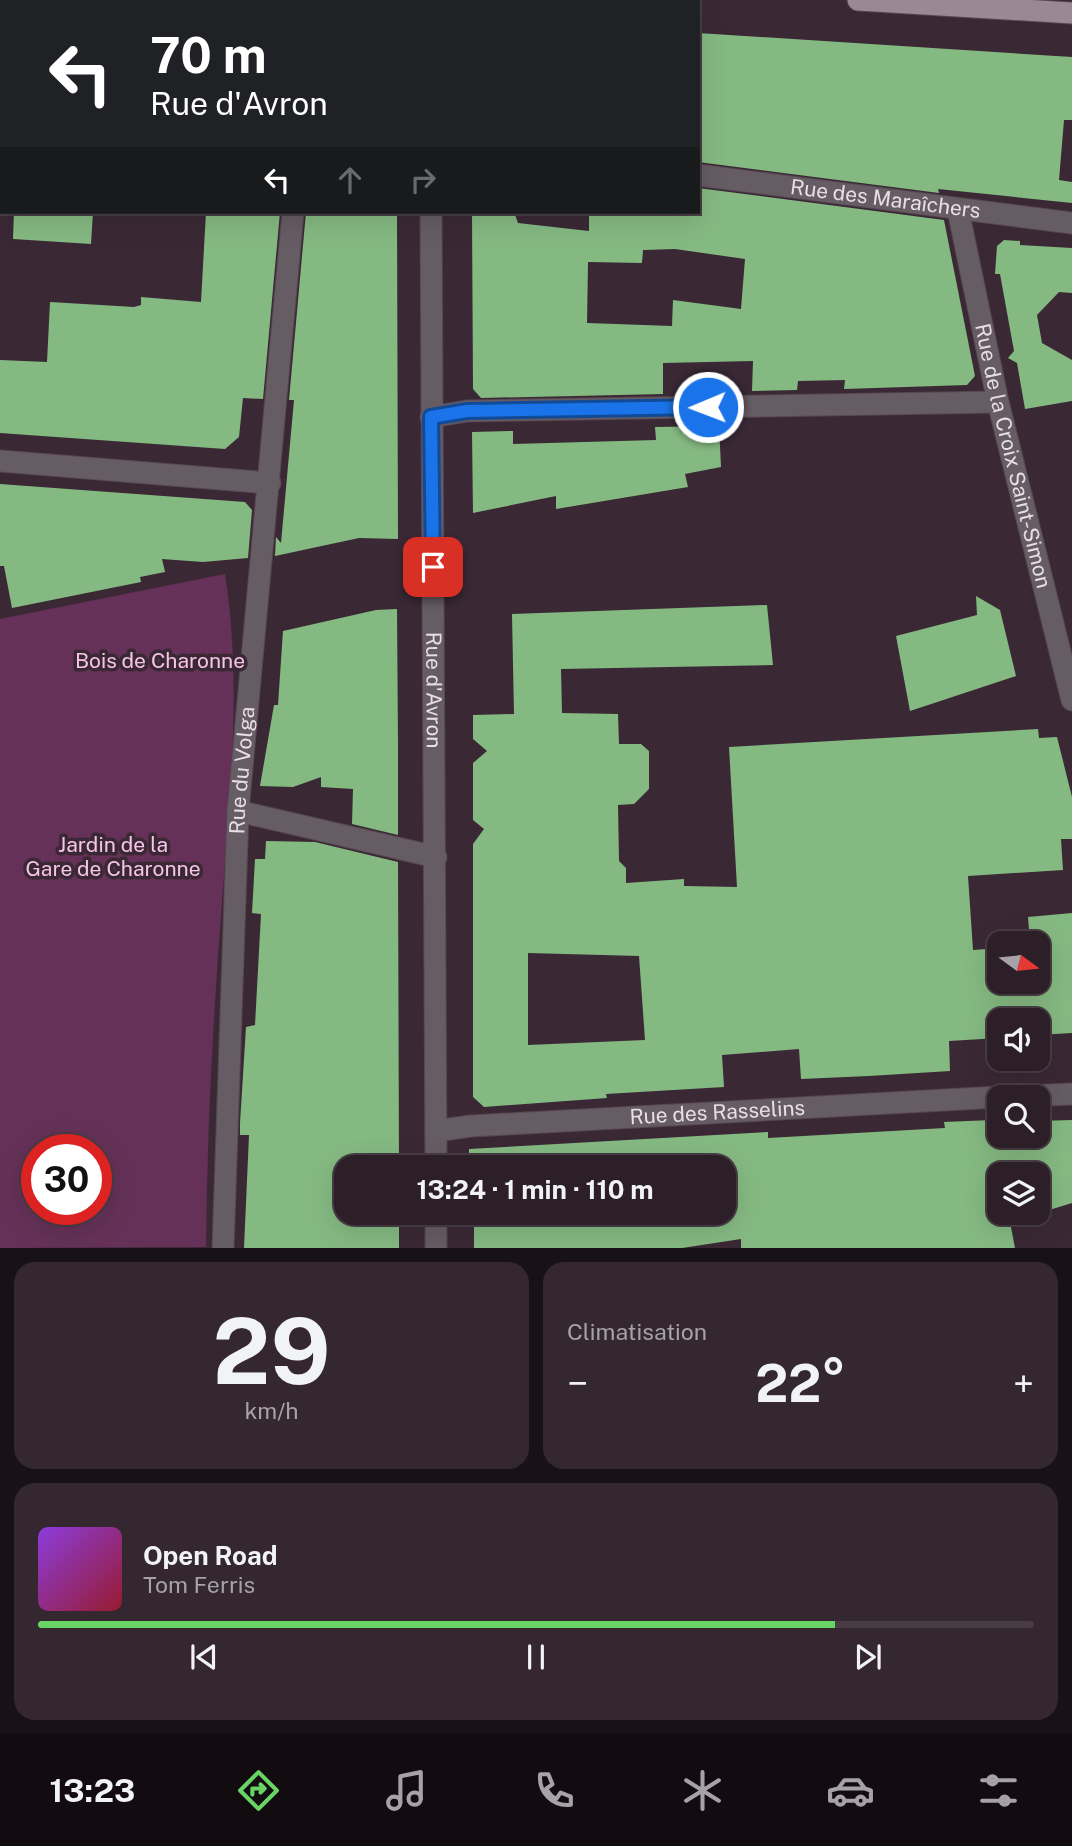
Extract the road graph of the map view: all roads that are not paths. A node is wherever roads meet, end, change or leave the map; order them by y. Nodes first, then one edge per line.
1 (858, 0) edge
2 (1060, 8) edge
3 (700, 175) edge
4 (958, 210) junction
5 (293, 214) edge
6 (431, 214) edge
7 (1072, 223) edge
8 (999, 402) junction
9 (431, 417) junction
10 (0, 461) edge
11 (270, 483) junction
12 (1072, 700) edge
13 (238, 811) junction
14 (436, 857) junction
15 (1072, 1094) edge
16 (1050, 1095) edge
17 (987, 1098) edge
18 (436, 1131) junction
19 (436, 1155) edge
20 (436, 1225) edge
21 (223, 1248) edge
22 (436, 1248) edge

1 - 2 main road
3 - 4 street, Rue des Maraîchers
4 - 7 street, Rue des Maraîchers
4 - 8 street, Rue de la Croix Saint-Simon
5 - 11 street, Rue du Volga
6 - 9 street, Rue d'Avron
8 - 9 street
8 - 12 street, Rue de la Croix Saint-Simon
9 - 14 street, Rue d'Avron
10 - 11 street
11 - 13 street, Rue du Volga
13 - 14 street
13 - 21 street, Rue du Volga
14 - 18 street, Rue d'Avron
15 - 16 street, Rue des Rasselins
17 - 18 street, Rue des Rasselins
18 - 19 street, Rue d'Avron
20 - 22 street

